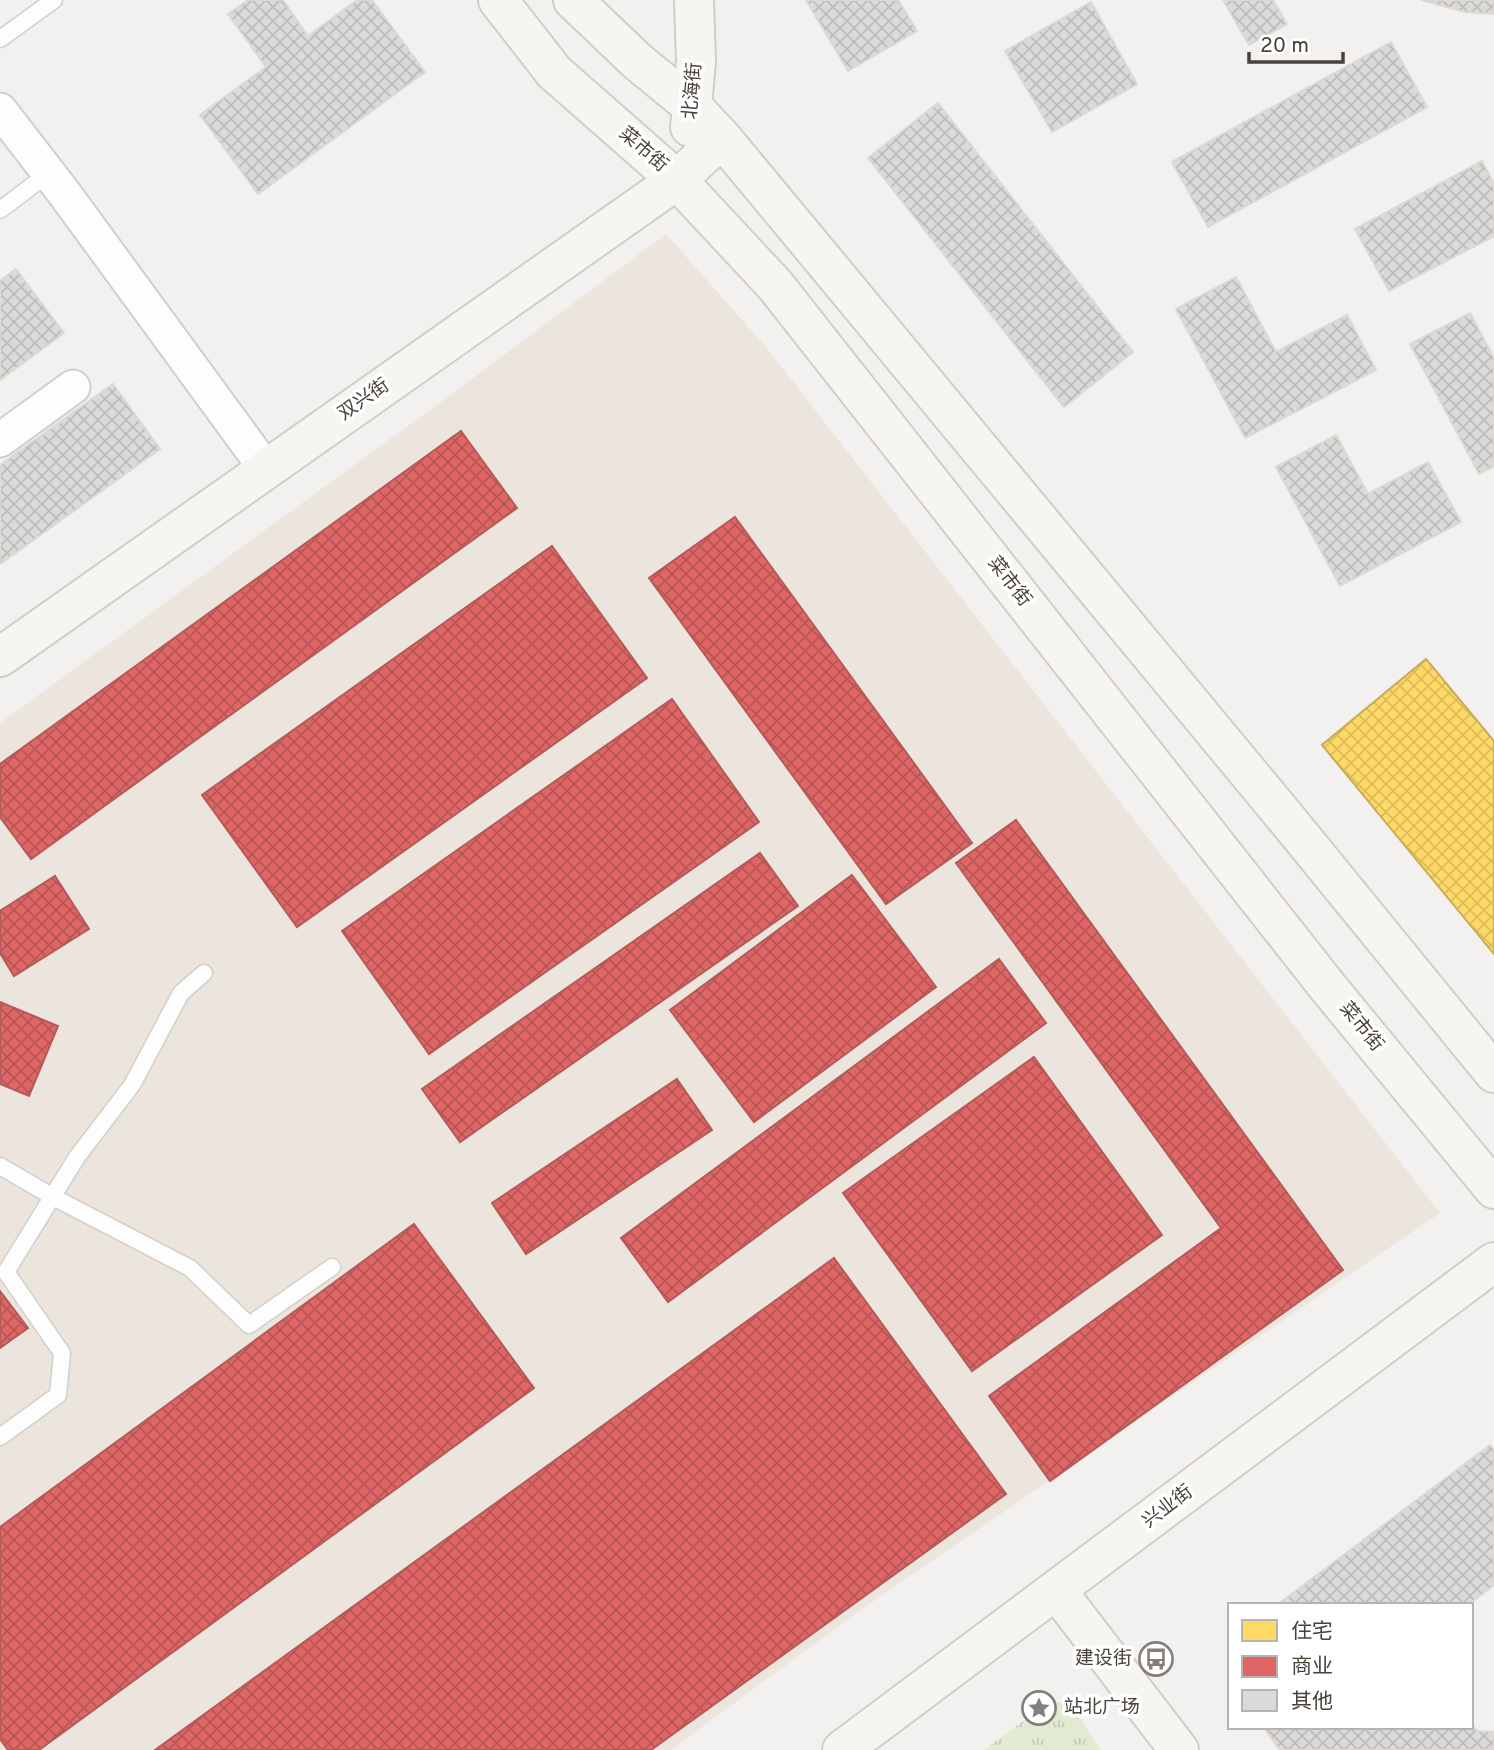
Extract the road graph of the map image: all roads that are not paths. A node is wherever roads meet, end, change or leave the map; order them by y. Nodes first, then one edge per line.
1 (54, 0) edge
2 (498, 0) edge
3 (573, 0) edge
4 (694, 0) edge
5 (0, 39) edge
6 (693, 107) junction
7 (0, 110) edge
8 (722, 138) junction
9 (49, 173) junction
10 (677, 180) junction
11 (0, 209) edge
12 (74, 387) dead end
13 (0, 440) edge
14 (266, 469) junction
15 (0, 657) edge
16 (204, 973) dead end
17 (1494, 1073) edge
18 (0, 1166) edge
19 (1494, 1189) edge
20 (53, 1197) junction
21 (1494, 1262) edge
22 (332, 1267) dead end
23 (0, 1437) edge
24 (1056, 1591) junction
25 (842, 1750) edge
26 (1179, 1750) edge

1 - 5 lane
2 - 10 main road, 菜市街
3 - 6 main road
4 - 6 main road, 北海街
6 - 8 main road
6 - 10 main road, 北海街
7 - 9 street
8 - 10 main road, 双兴街
8 - 17 main road
9 - 11 lane
9 - 14 street
10 - 14 main road, 双兴街
10 - 19 main road, 菜市街
12 - 13 street
14 - 15 main road, 双兴街
16 - 20 lane
18 - 20 lane
20 - 22 lane
20 - 23 lane
21 - 24 main road, 兴业街
24 - 25 main road, 兴业街
24 - 26 main road

